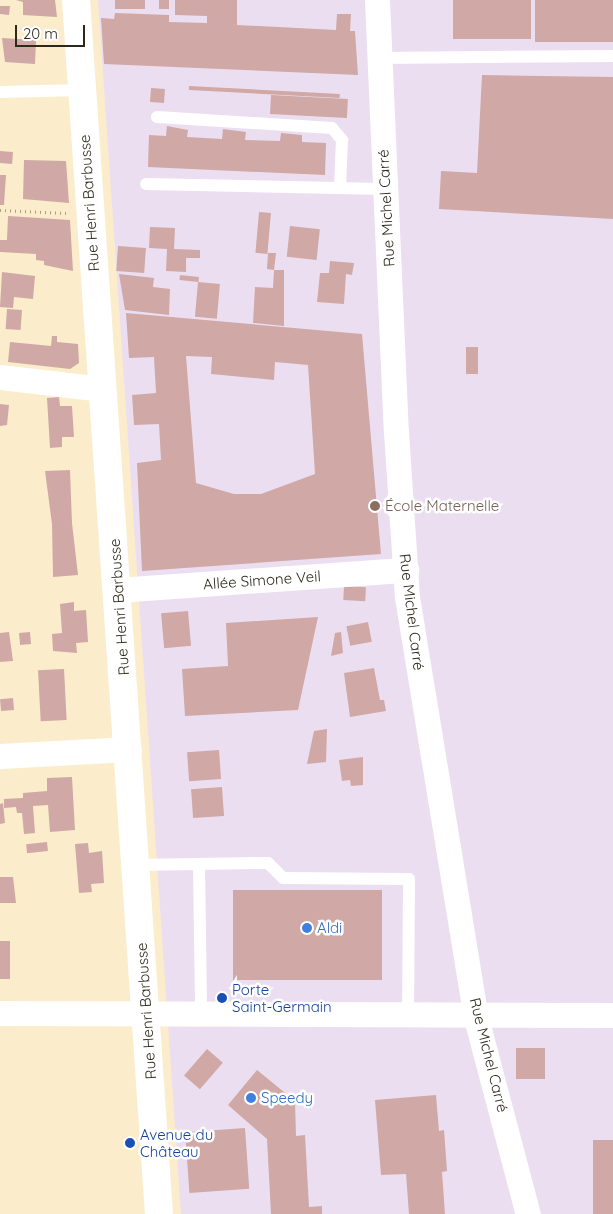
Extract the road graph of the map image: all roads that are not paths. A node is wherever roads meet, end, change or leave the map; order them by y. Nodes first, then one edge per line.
1 (76, 0) edge
2 (377, 0) edge
3 (613, 56) edge
4 (379, 58) junction
5 (81, 90) junction
6 (0, 92) edge
7 (157, 117) dead end
8 (146, 184) dead end
9 (340, 188) junction
10 (385, 189) junction
11 (0, 377) edge
12 (102, 389) junction
13 (406, 570) junction
14 (117, 590) junction
15 (129, 749) junction
16 (0, 756) edge
17 (199, 864) junction
18 (136, 865) junction
19 (0, 1013) edge
20 (146, 1014) junction
21 (201, 1014) junction
22 (408, 1014) junction
23 (475, 1014) junction
24 (613, 1015) edge
25 (159, 1214) edge
26 (528, 1214) edge

1 - 5 street, Rue Henri Barbusse
2 - 4 street, Rue Michel Carré
3 - 4 lane
4 - 10 street, Rue Michel Carré
5 - 6 lane
5 - 12 street, Rue Henri Barbusse
7 - 9 lane
8 - 9 lane
9 - 10 lane
10 - 13 street, Rue Michel Carré
11 - 12 street
12 - 14 street, Rue Henri Barbusse
13 - 14 street, Allée Simone Veil
13 - 23 street, Rue Michel Carré
14 - 15 street, Rue Henri Barbusse
15 - 16 street
15 - 18 street, Rue Henri Barbusse
17 - 18 lane
17 - 21 lane
17 - 22 lane
18 - 20 street, Rue Henri Barbusse
19 - 20 street
20 - 21 street
20 - 25 street, Rue Henri Barbusse
21 - 22 street
22 - 23 street
23 - 24 street
23 - 26 street, Rue Michel Carré

